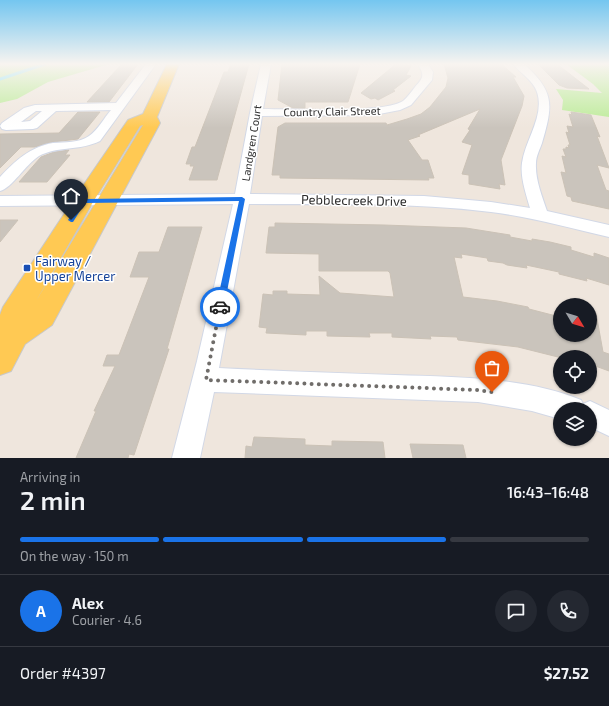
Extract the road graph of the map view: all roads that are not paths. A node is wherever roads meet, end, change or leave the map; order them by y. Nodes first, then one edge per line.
1 (135, 85) edge
2 (163, 85) edge
3 (262, 85) edge
4 (422, 85) edge
5 (539, 85) edge
6 (120, 106) junction
7 (256, 113) junction
8 (149, 117) junction
9 (4, 126) edge
10 (0, 186) edge
11 (242, 199) junction
12 (0, 201) edge
13 (95, 201) junction
14 (540, 215) junction
15 (609, 231) edge
16 (0, 360) edge
17 (206, 380) junction
18 (553, 404) edge
19 (597, 417) edge
20 (609, 423) edge
21 (186, 458) edge

1 - 6 street
2 - 8 main road
3 - 7 street, Landgren Court
4 - 7 street, Country Clair Street
5 - 14 street
6 - 9 street
6 - 10 street
7 - 11 street, Landgren Court
8 - 13 main road
8 - 13 main road
11 - 13 street, Pebblecreek Drive
11 - 14 street, Pebblecreek Drive
11 - 17 street, Landgren Court
12 - 13 street, Pebblecreek Drive
13 - 16 main road
14 - 15 street, Pebblecreek Drive
17 - 18 street
17 - 21 street, Landgren Court
19 - 20 street

